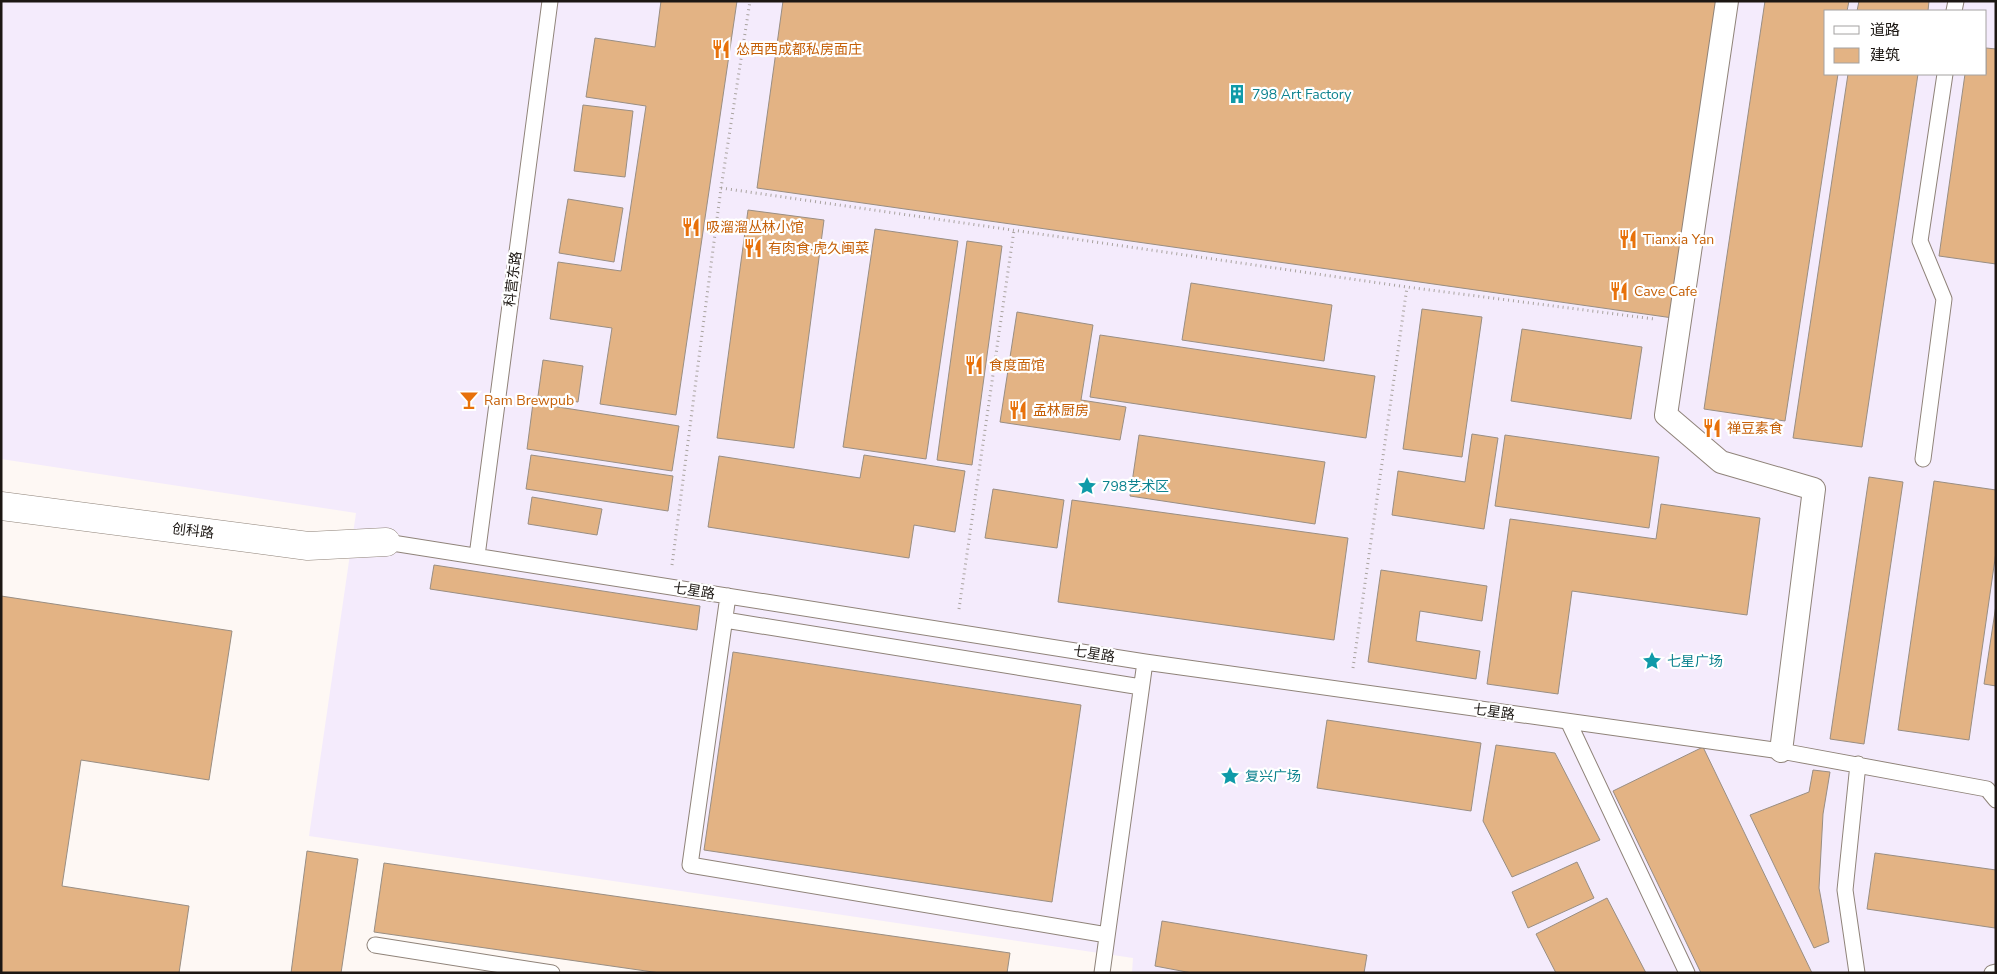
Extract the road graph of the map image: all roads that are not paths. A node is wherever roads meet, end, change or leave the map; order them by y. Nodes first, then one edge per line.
1 (550, 1) edge
2 (1727, 1) edge
3 (1945, 75) edge
4 (1923, 459) dead end
5 (1, 506) edge
6 (386, 542) joint
7 (477, 556) junction
8 (728, 596) junction
9 (725, 620) junction
10 (1145, 662) junction
11 (1141, 687) junction
12 (1569, 723) junction
13 (1781, 751) junction
14 (1858, 764) junction
15 (1996, 800) edge
16 (1107, 935) junction
17 (375, 945) dead end
18 (552, 973) edge
19 (1102, 973) edge
20 (1687, 973) edge
21 (1857, 973) edge

1 - 7 lane, 科营东路
2 - 13 street
3 - 4 lane
5 - 6 street, 创科路
6 - 7 lane, 七星路
7 - 8 lane, 七星路
8 - 9 lane
8 - 10 lane, 七星路
9 - 11 lane
9 - 16 lane
10 - 11 lane
10 - 12 lane, 七星路
11 - 16 lane
12 - 13 lane, 七星路
12 - 20 lane
13 - 14 lane, 七星路
14 - 15 lane, 七星路
14 - 21 lane
16 - 19 lane
17 - 18 lane

